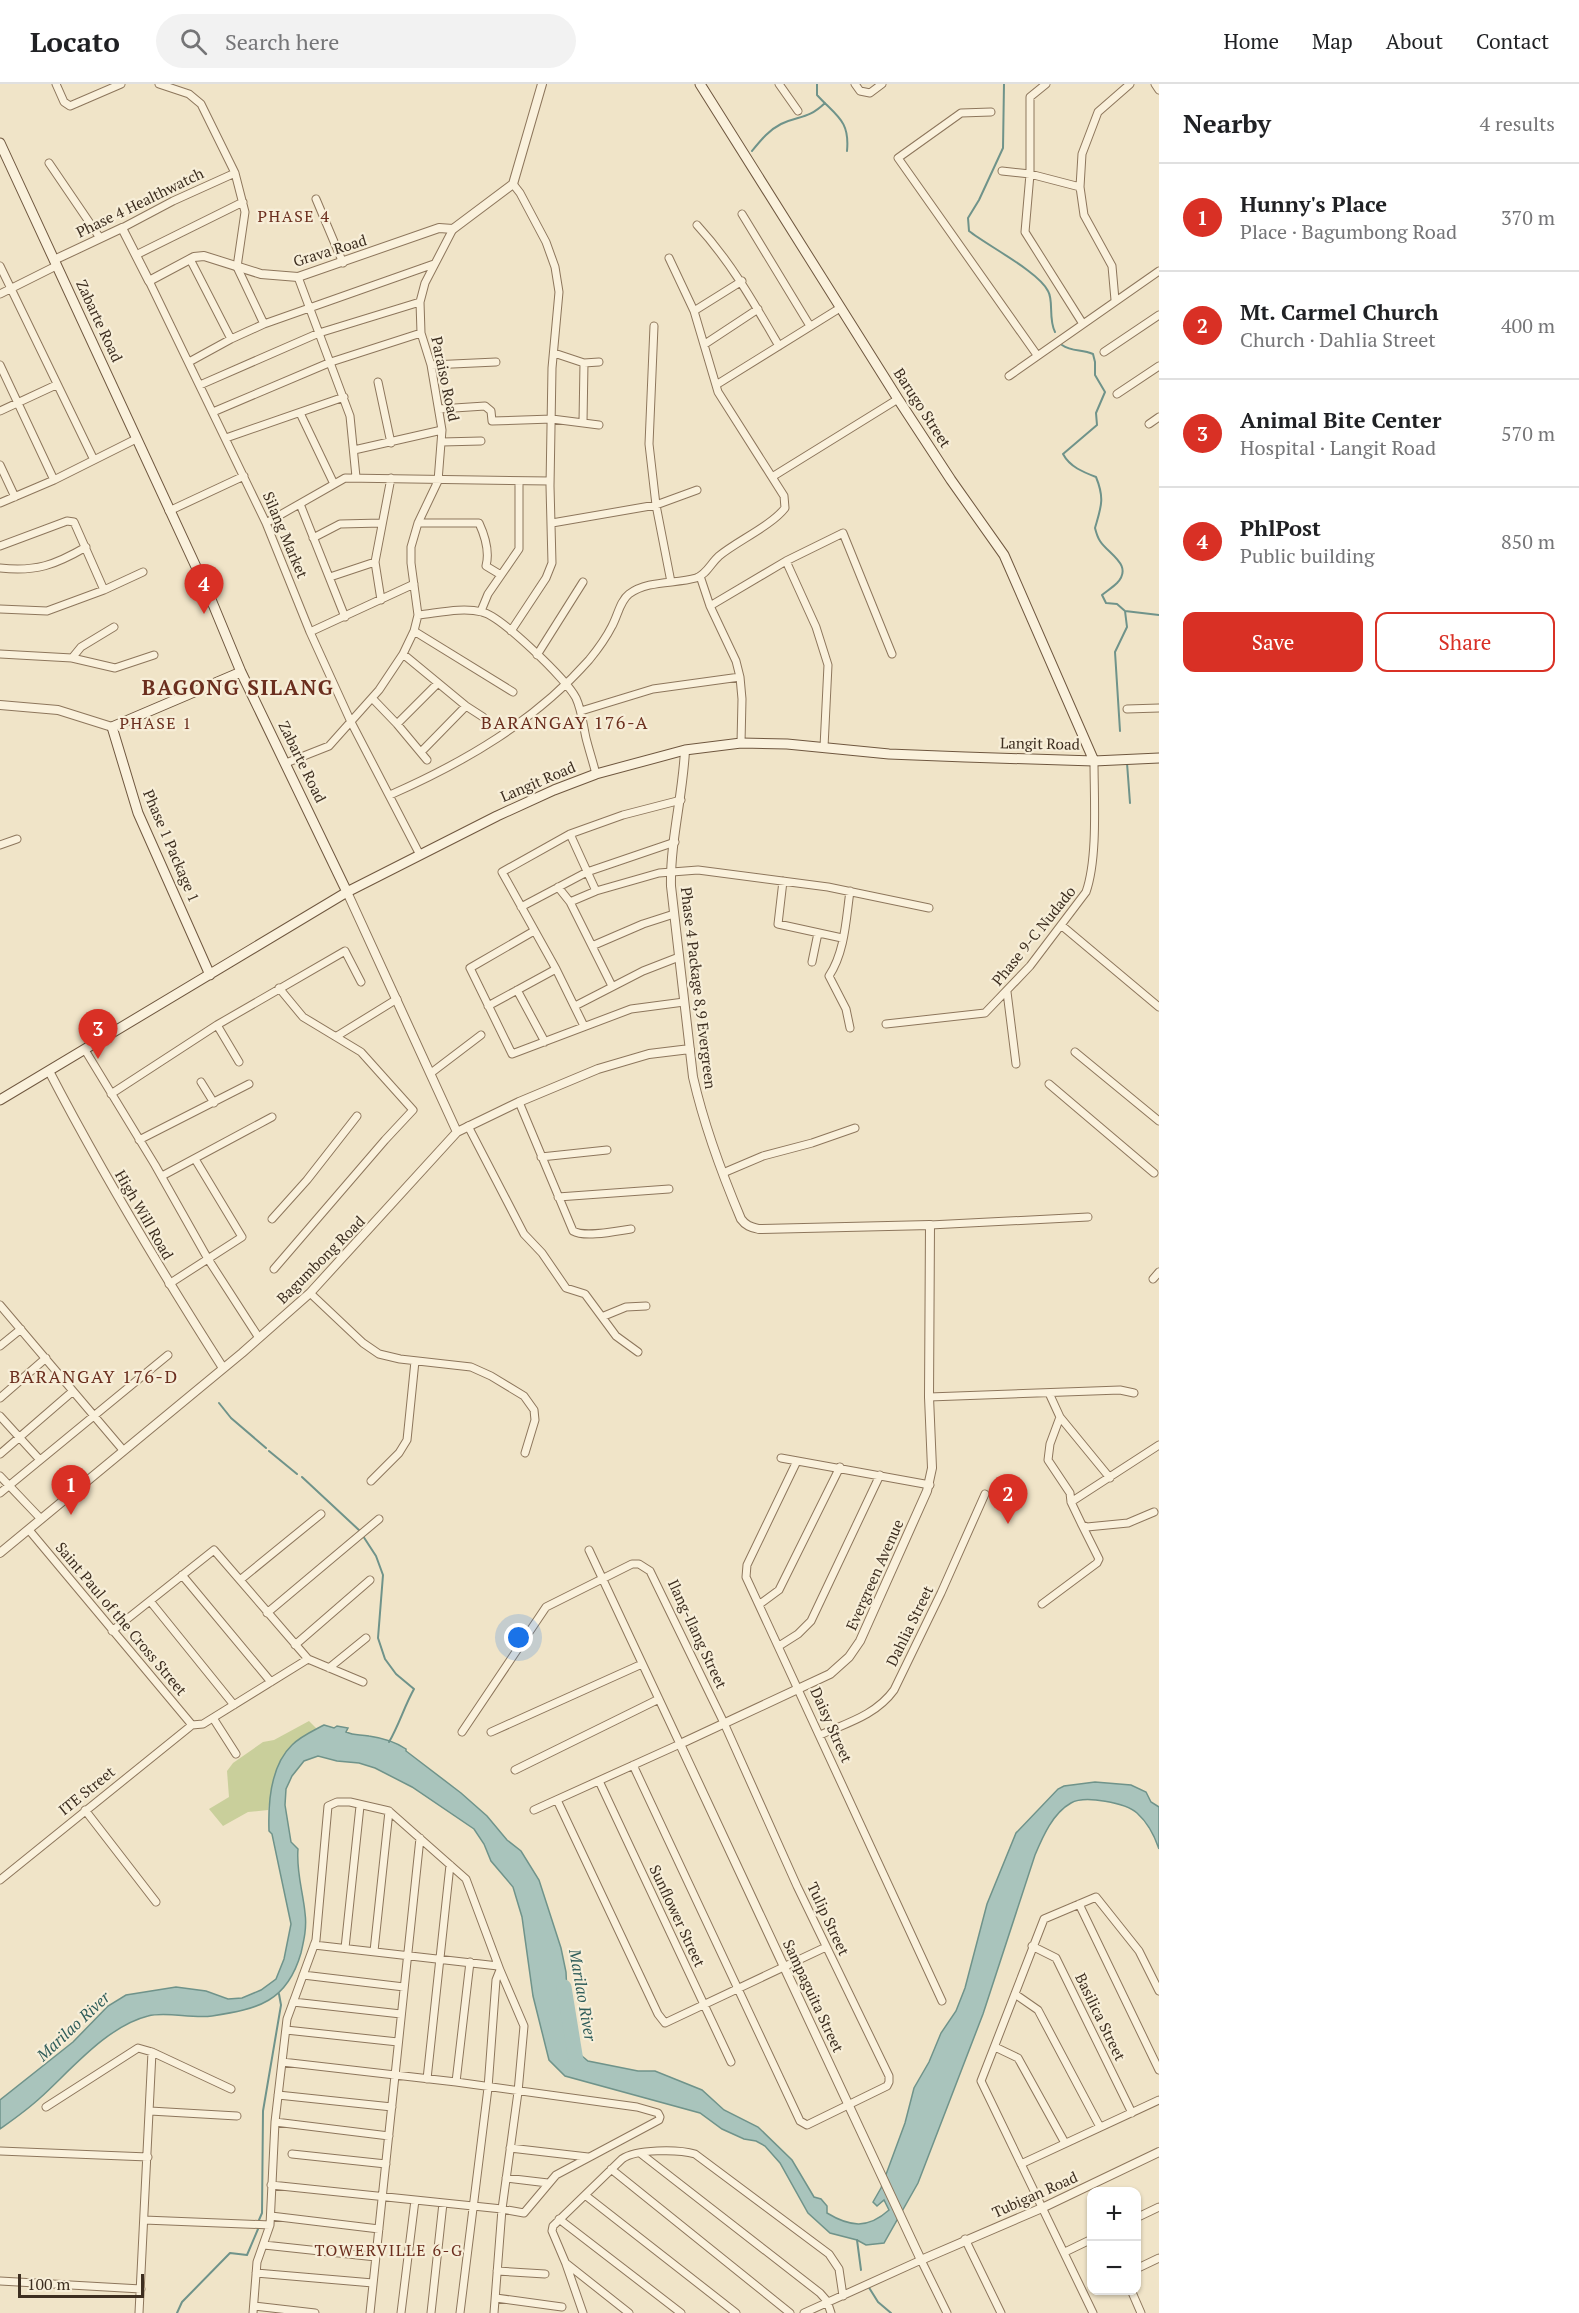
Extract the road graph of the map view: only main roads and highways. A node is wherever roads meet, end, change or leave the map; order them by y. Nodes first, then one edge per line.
1 (700, 84) edge
2 (0, 143) edge
3 (242, 672) junction
4 (1159, 758) edge
5 (1094, 761) junction
6 (346, 892) junction
7 (210, 975) junction
8 (0, 1100) edge

1 - 5 main road, Barugo Street
2 - 3 main road, Zabarte Road
3 - 6 main road, Zabarte Road
3 - 7 main road, Phase 1 Package 1
4 - 5 main road, Langit Road
5 - 6 main road, Langit Road
6 - 7 main road, Langit Road
7 - 8 main road, Langit Road

